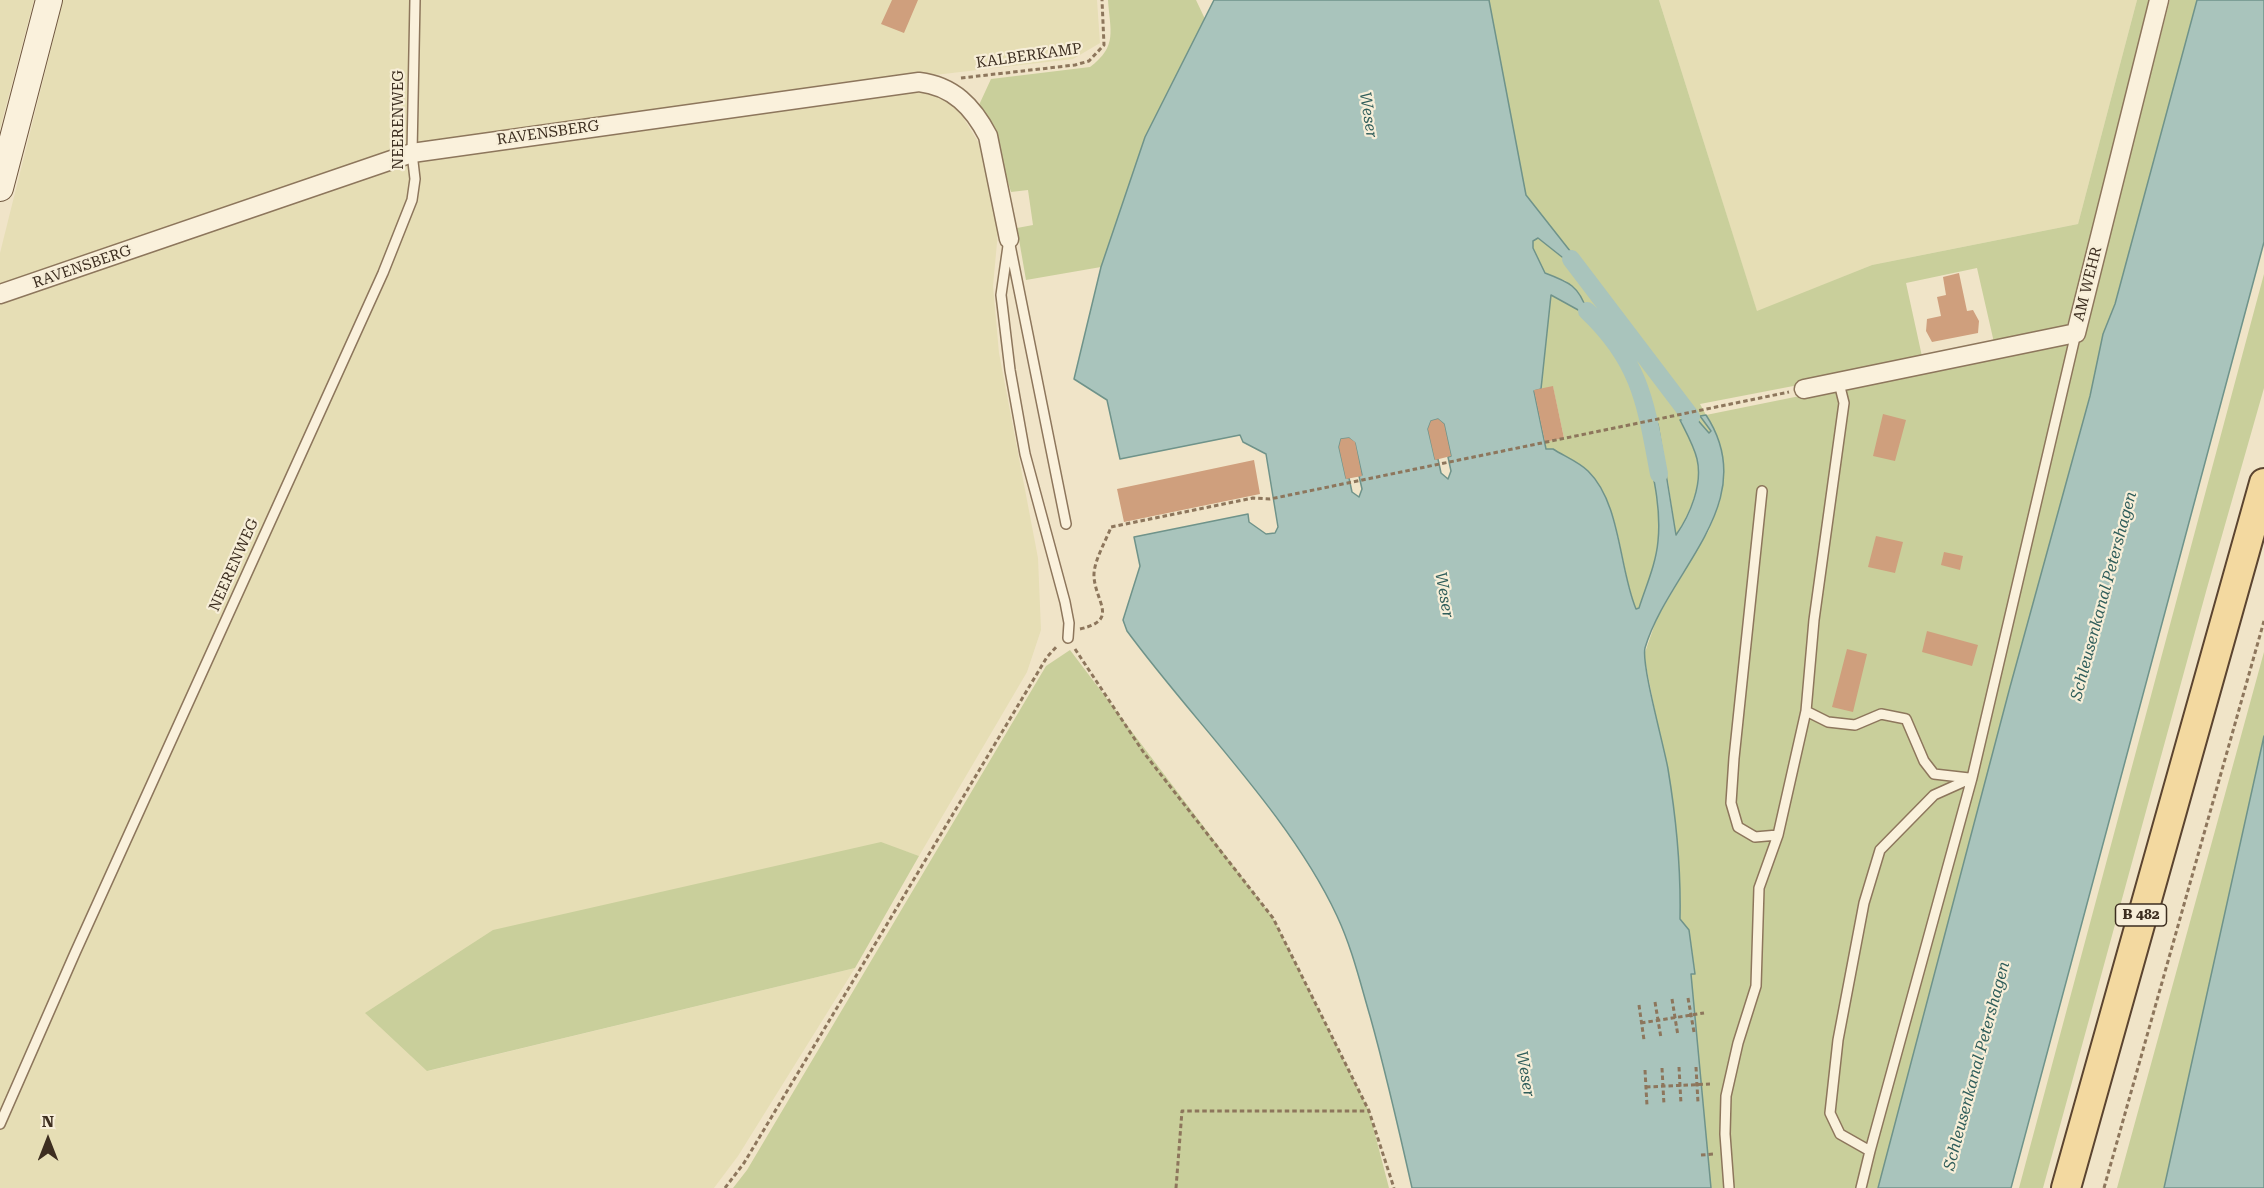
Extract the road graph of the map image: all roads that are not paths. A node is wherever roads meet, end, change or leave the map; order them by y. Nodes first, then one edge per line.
1 (49, 0) edge
2 (415, 0) edge
3 (2159, 0) edge
4 (412, 153) junction
5 (0, 188) edge
6 (1009, 239) junction
7 (0, 294) edge
8 (2076, 333) junction
9 (1839, 383) junction
10 (1804, 389) road end
11 (2264, 483) edge
12 (1762, 491) dead end
13 (1066, 524) dead end
14 (1068, 638) road end
15 (1806, 711) junction
16 (1972, 778) junction
17 (1778, 835) junction
18 (0, 1124) edge
19 (1870, 1151) junction
20 (1729, 1188) edge
21 (1861, 1188) edge
22 (2066, 1188) edge

1 - 5 street
2 - 4 lane, NEERENWEG
3 - 8 street, AM WEHR
4 - 6 street, RAVENSBERG
4 - 7 street, RAVENSBERG
4 - 18 lane, NEERENWEG
6 - 13 lane
6 - 14 lane
8 - 9 street, AM WEHR
8 - 16 lane
9 - 10 street, AM WEHR
9 - 15 lane
11 - 22 main road, B 482
12 - 17 lane
15 - 16 lane
15 - 17 lane
16 - 19 lane
16 - 19 lane
17 - 20 lane
19 - 21 lane

